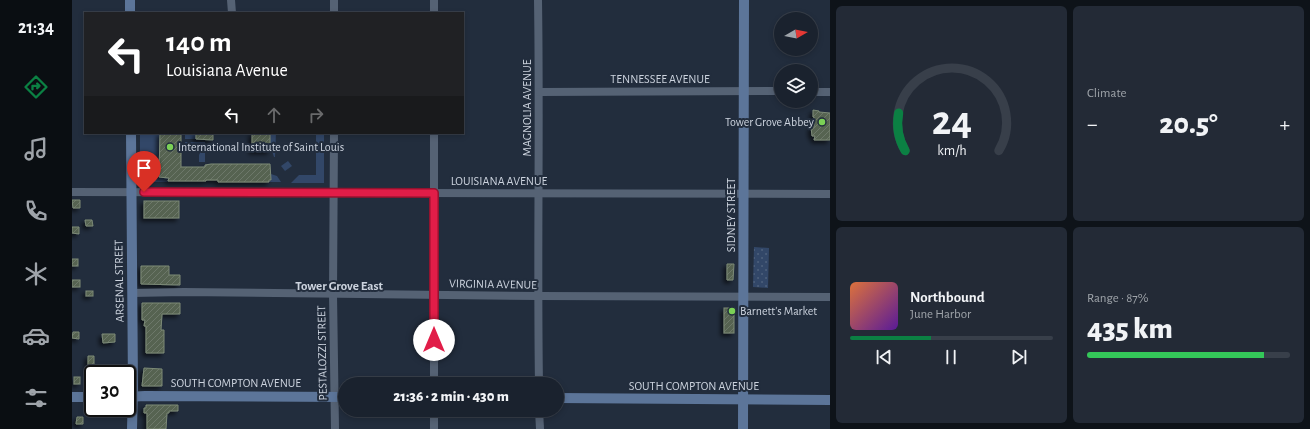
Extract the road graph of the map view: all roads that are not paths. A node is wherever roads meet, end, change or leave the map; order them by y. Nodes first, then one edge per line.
1 (130, 0) edge
2 (232, 0) edge
3 (334, 0) edge
4 (434, 0) edge
5 (538, 0) edge
6 (744, 0) edge
7 (130, 12) edge
8 (232, 12) edge
9 (334, 12) edge
10 (434, 12) edge
11 (744, 91) junction
12 (774, 91) edge
13 (540, 92) junction
14 (818, 92) edge
15 (830, 92) edge
16 (131, 134) edge
17 (334, 134) edge
18 (434, 134) edge
19 (72, 192) edge
20 (131, 192) junction
21 (333, 193) junction
22 (434, 193) junction
23 (539, 194) junction
24 (744, 194) junction
25 (830, 194) edge
26 (132, 293) junction
27 (333, 294) junction
28 (434, 295) junction
29 (538, 296) junction
30 (744, 297) junction
31 (830, 298) edge
32 (131, 365) edge
33 (434, 377) edge
34 (539, 377) edge
35 (72, 397) edge
36 (84, 397) edge
37 (136, 397) edge
38 (334, 397) junction
39 (338, 397) edge
40 (564, 398) edge
41 (744, 399) junction
42 (830, 400) edge
43 (131, 417) edge
44 (434, 417) edge
45 (540, 417) edge
46 (132, 429) edge
47 (335, 429) edge
48 (434, 429) edge
49 (540, 429) edge
50 (744, 429) edge

1 - 7 main road
2 - 8 street
3 - 9 street
4 - 10 street
5 - 13 street, MAGNOLIA AVENUE
6 - 11 main road, SIDNEY STREET
11 - 12 street, TENNESSEE AVENUE
11 - 13 street, TENNESSEE AVENUE
11 - 24 main road, SIDNEY STREET
13 - 23 street, MAGNOLIA AVENUE
14 - 15 street
16 - 20 main road, ARSENAL STREET
17 - 21 street, PESTALOZZI STREET
18 - 22 street
19 - 20 street, LOUISIANA AVENUE
20 - 21 street, LOUISIANA AVENUE
20 - 26 main road, ARSENAL STREET
21 - 22 street, LOUISIANA AVENUE
21 - 27 street, PESTALOZZI STREET
22 - 23 street, LOUISIANA AVENUE
22 - 28 street
23 - 24 street, LOUISIANA AVENUE
23 - 29 street, MAGNOLIA AVENUE
24 - 25 street, LOUISIANA AVENUE
24 - 30 main road, SIDNEY STREET
26 - 27 street, VIRGINIA AVENUE
26 - 32 main road, ARSENAL STREET
27 - 28 street, VIRGINIA AVENUE
27 - 38 street, PESTALOZZI STREET
28 - 29 street, VIRGINIA AVENUE
28 - 33 street
29 - 30 street, VIRGINIA AVENUE
29 - 34 street, MAGNOLIA AVENUE
30 - 31 street, VIRGINIA AVENUE
30 - 41 main road, SIDNEY STREET
35 - 36 main road
37 - 38 main road, SOUTH COMPTON AVENUE
38 - 39 main road, SOUTH COMPTON AVENUE
38 - 47 street, PESTALOZZI STREET
40 - 41 main road, SOUTH COMPTON AVENUE
41 - 42 main road, SOUTH COMPTON AVENUE
41 - 50 main road, SIDNEY STREET
43 - 46 main road, ARSENAL STREET
44 - 48 street
45 - 49 street

